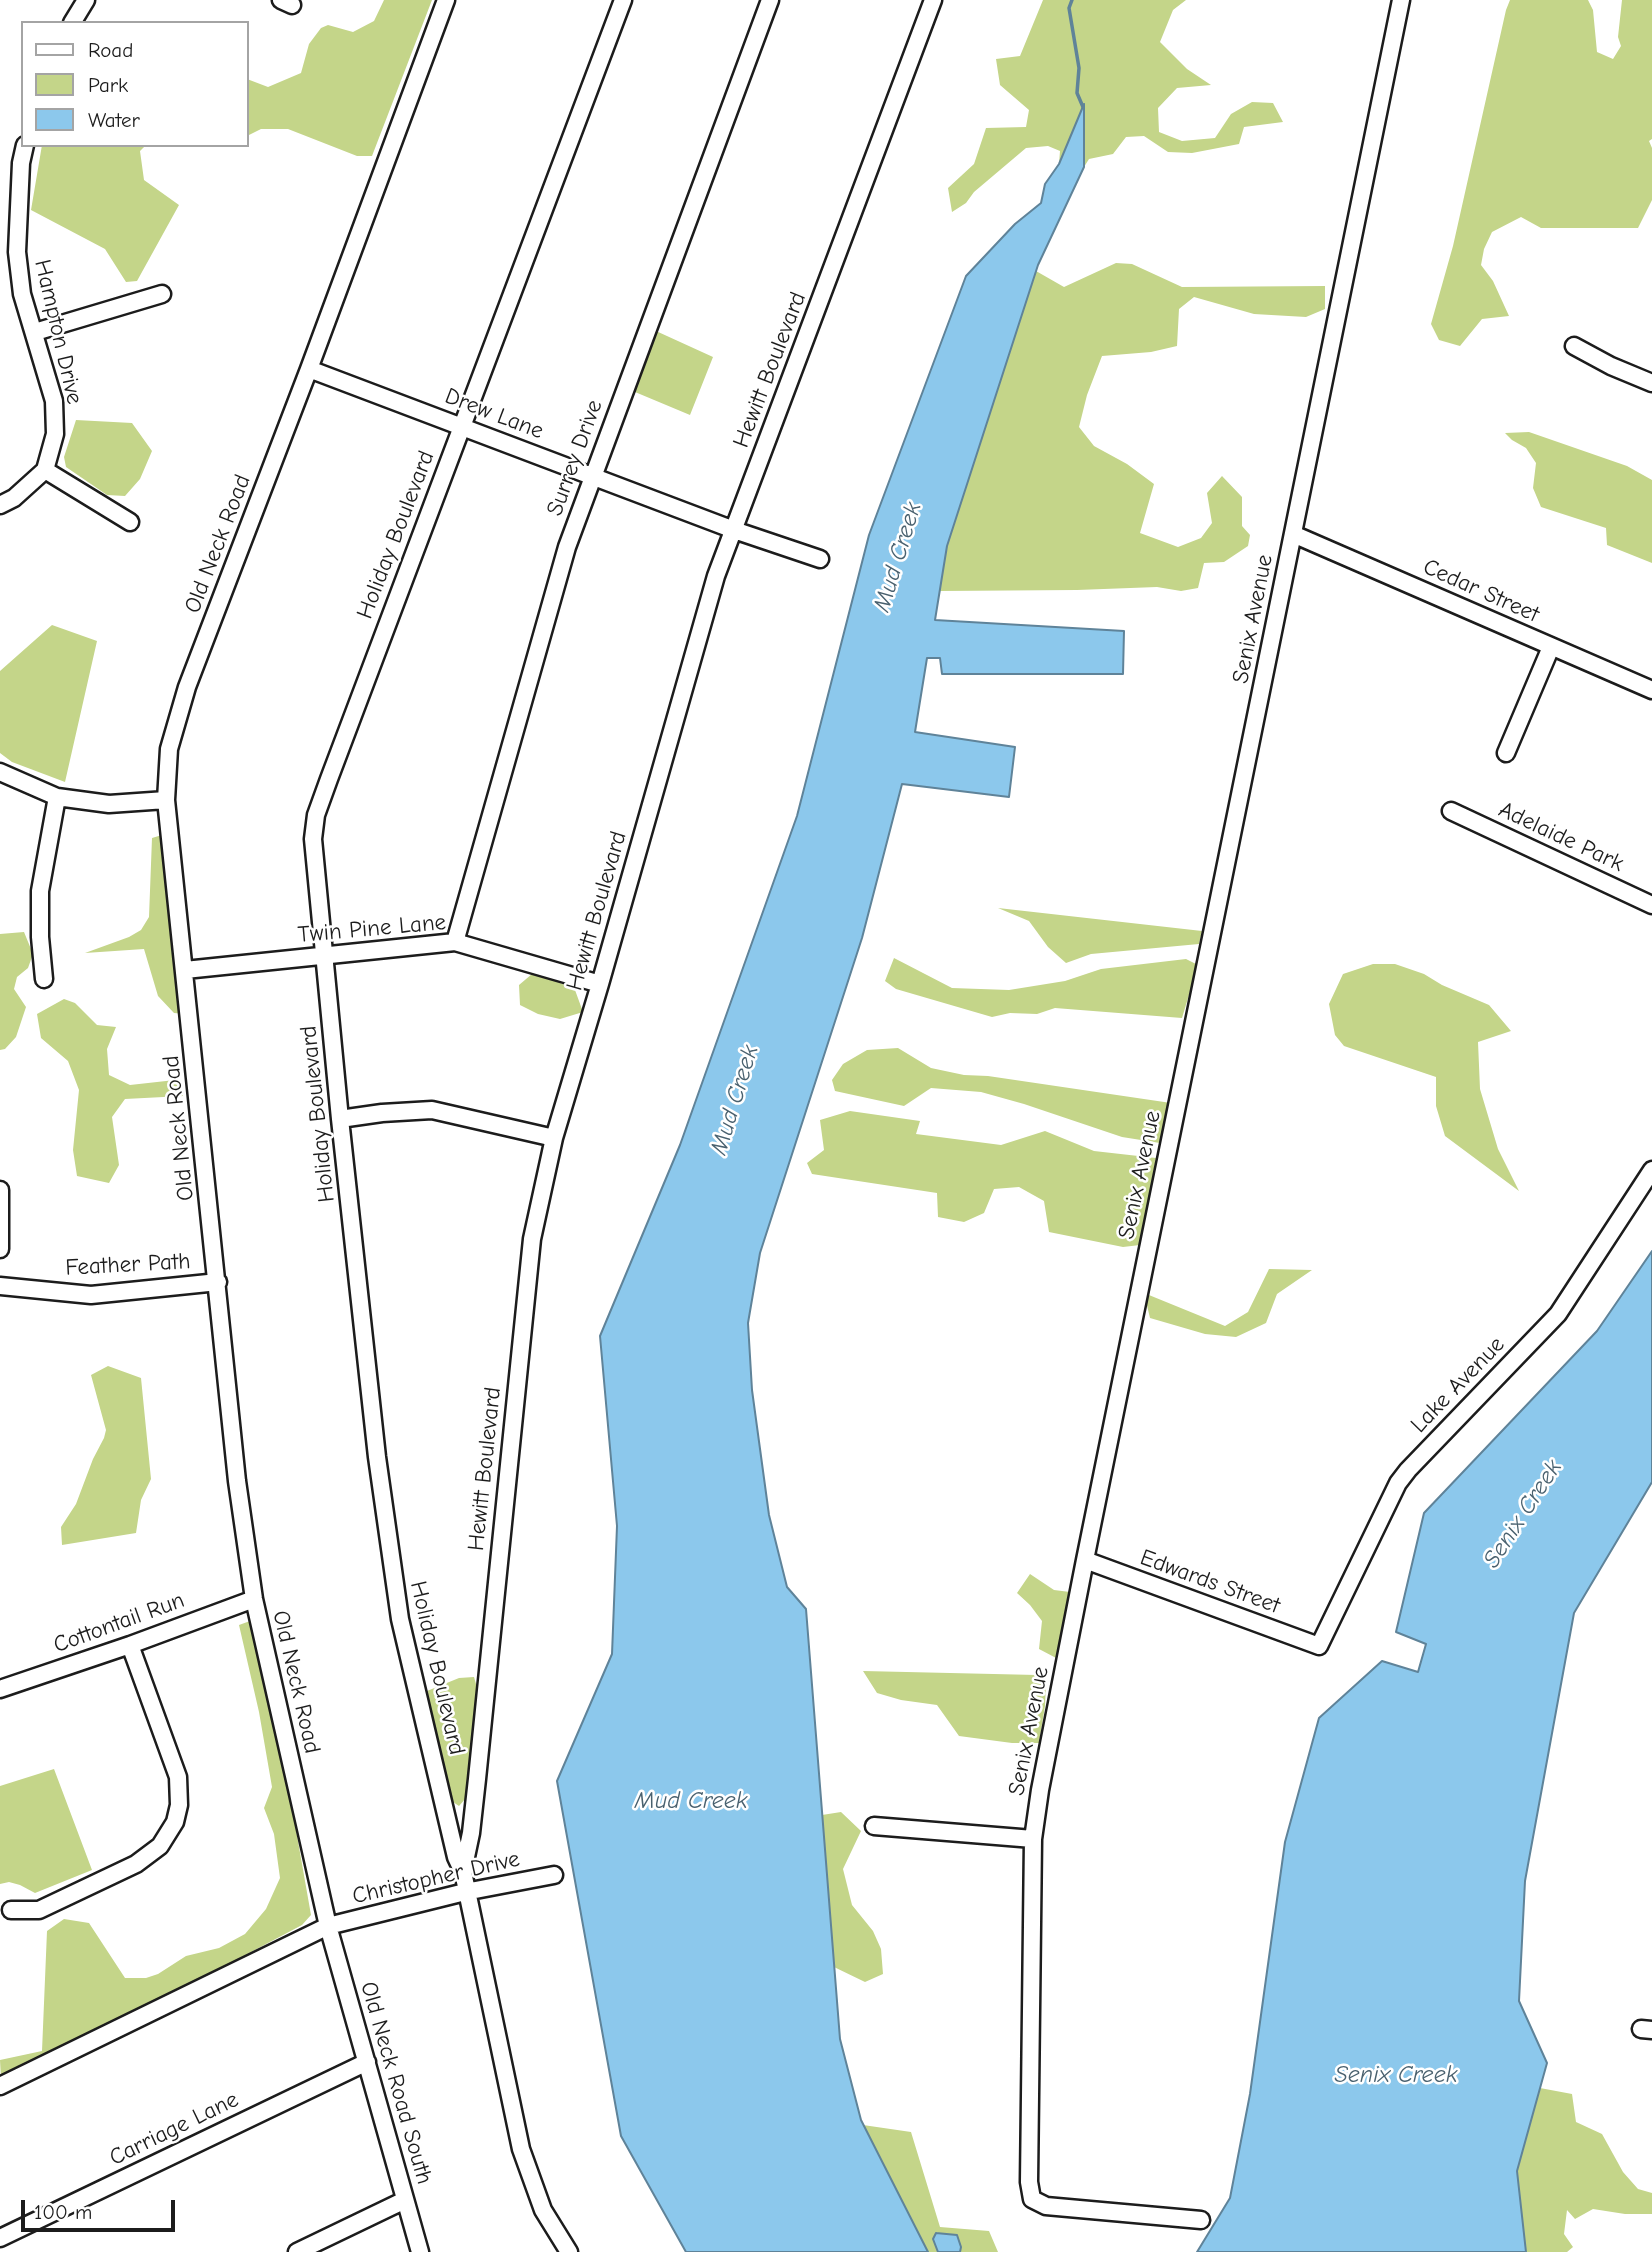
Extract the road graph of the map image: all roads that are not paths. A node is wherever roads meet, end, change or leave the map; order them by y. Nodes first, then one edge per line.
1 (86, 0) edge
2 (446, 0) edge
3 (623, 0) edge
4 (771, 0) edge
5 (933, 0) edge
6 (1401, 0) edge
7 (73, 21) edge
8 (24, 147) edge
9 (162, 294) dead end
10 (34, 332) junction
11 (1574, 346) dead end
12 (309, 369) junction
13 (1652, 383) edge
14 (462, 425) junction
15 (45, 470) junction
16 (592, 476) junction
17 (0, 505) edge
18 (130, 522) dead end
19 (734, 530) junction
20 (1293, 534) junction
21 (820, 559) dead end
22 (1551, 647) junction
23 (1652, 690) edge
24 (1506, 753) dead end
25 (0, 772) edge
26 (57, 797) junction
27 (166, 800) junction
28 (1451, 811) dead end
29 (1652, 905) edge
30 (456, 942) junction
31 (325, 955) junction
32 (185, 970) junction
33 (44, 979) dead end
34 (600, 984) junction
35 (340, 1119) junction
36 (554, 1138) junction
37 (1652, 1170) edge
38 (0, 1190) edge
39 (0, 1249) edge
40 (218, 1282) junction
41 (0, 1286) edge
42 (1085, 1560) junction
43 (254, 1598) junction
44 (130, 1645) junction
45 (1320, 1646) joint
46 (0, 1689) edge
47 (874, 1826) dead end
48 (1033, 1839) junction
49 (463, 1872) junction
50 (554, 1875) dead end
51 (465, 1892) junction
52 (11, 1910) dead end
53 (328, 1926) junction
54 (367, 2062) junction
55 (0, 2086) edge
56 (405, 2200) junction
57 (1201, 2220) dead end
58 (0, 2238) edge
59 (297, 2252) edge
60 (420, 2252) edge
61 (569, 2252) edge

1 - 7 street
2 - 12 street, Old Neck Road
3 - 14 street, Holiday Boulevard
4 - 16 street, Surrey Drive
5 - 19 street, Hewitt Boulevard
6 - 20 street, Senix Avenue
8 - 10 street, Hampton Drive
9 - 10 street
10 - 15 street, Hampton Drive
11 - 13 street
12 - 14 street, Drew Lane
12 - 27 street, Old Neck Road
14 - 16 street, Drew Lane
14 - 31 street, Holiday Boulevard
15 - 17 street
15 - 18 street
16 - 19 street, Drew Lane
16 - 30 street, Surrey Drive
19 - 21 street, Drew Lane
19 - 34 street, Hewitt Boulevard
20 - 22 street, Cedar Street
20 - 42 street, Senix Avenue
22 - 23 street, Cedar Street
22 - 24 street
25 - 26 street
26 - 27 street
26 - 33 street
27 - 32 street, Old Neck Road
28 - 29 street, Adelaide Park
30 - 31 street, Twin Pine Lane
30 - 34 street, Twin Pine Lane
31 - 32 street, Twin Pine Lane
31 - 35 street, Holiday Boulevard
32 - 40 street, Old Neck Road
34 - 36 street, Hewitt Boulevard
35 - 36 street
35 - 49 street, Holiday Boulevard
36 - 49 street, Hewitt Boulevard
37 - 45 street, Lake Avenue
38 - 39 street
40 - 41 street, Feather Path
40 - 43 street, Old Neck Road
42 - 45 street, Edwards Street
42 - 48 street, Senix Avenue
43 - 44 street, Cottontail Run
43 - 53 street, Old Neck Road
44 - 46 street, Cottontail Run
44 - 52 street
47 - 48 street
48 - 57 street, Senix Avenue
49 - 51 street, Holiday Boulevard
50 - 51 street, Christopher Drive
51 - 53 street, Christopher Drive
51 - 61 street, Holiday Boulevard
53 - 54 street, Old Neck Road South
53 - 55 street
54 - 56 street, Old Neck Road South
54 - 58 street, Carriage Lane
56 - 59 street
56 - 60 street, Old Neck Road South

